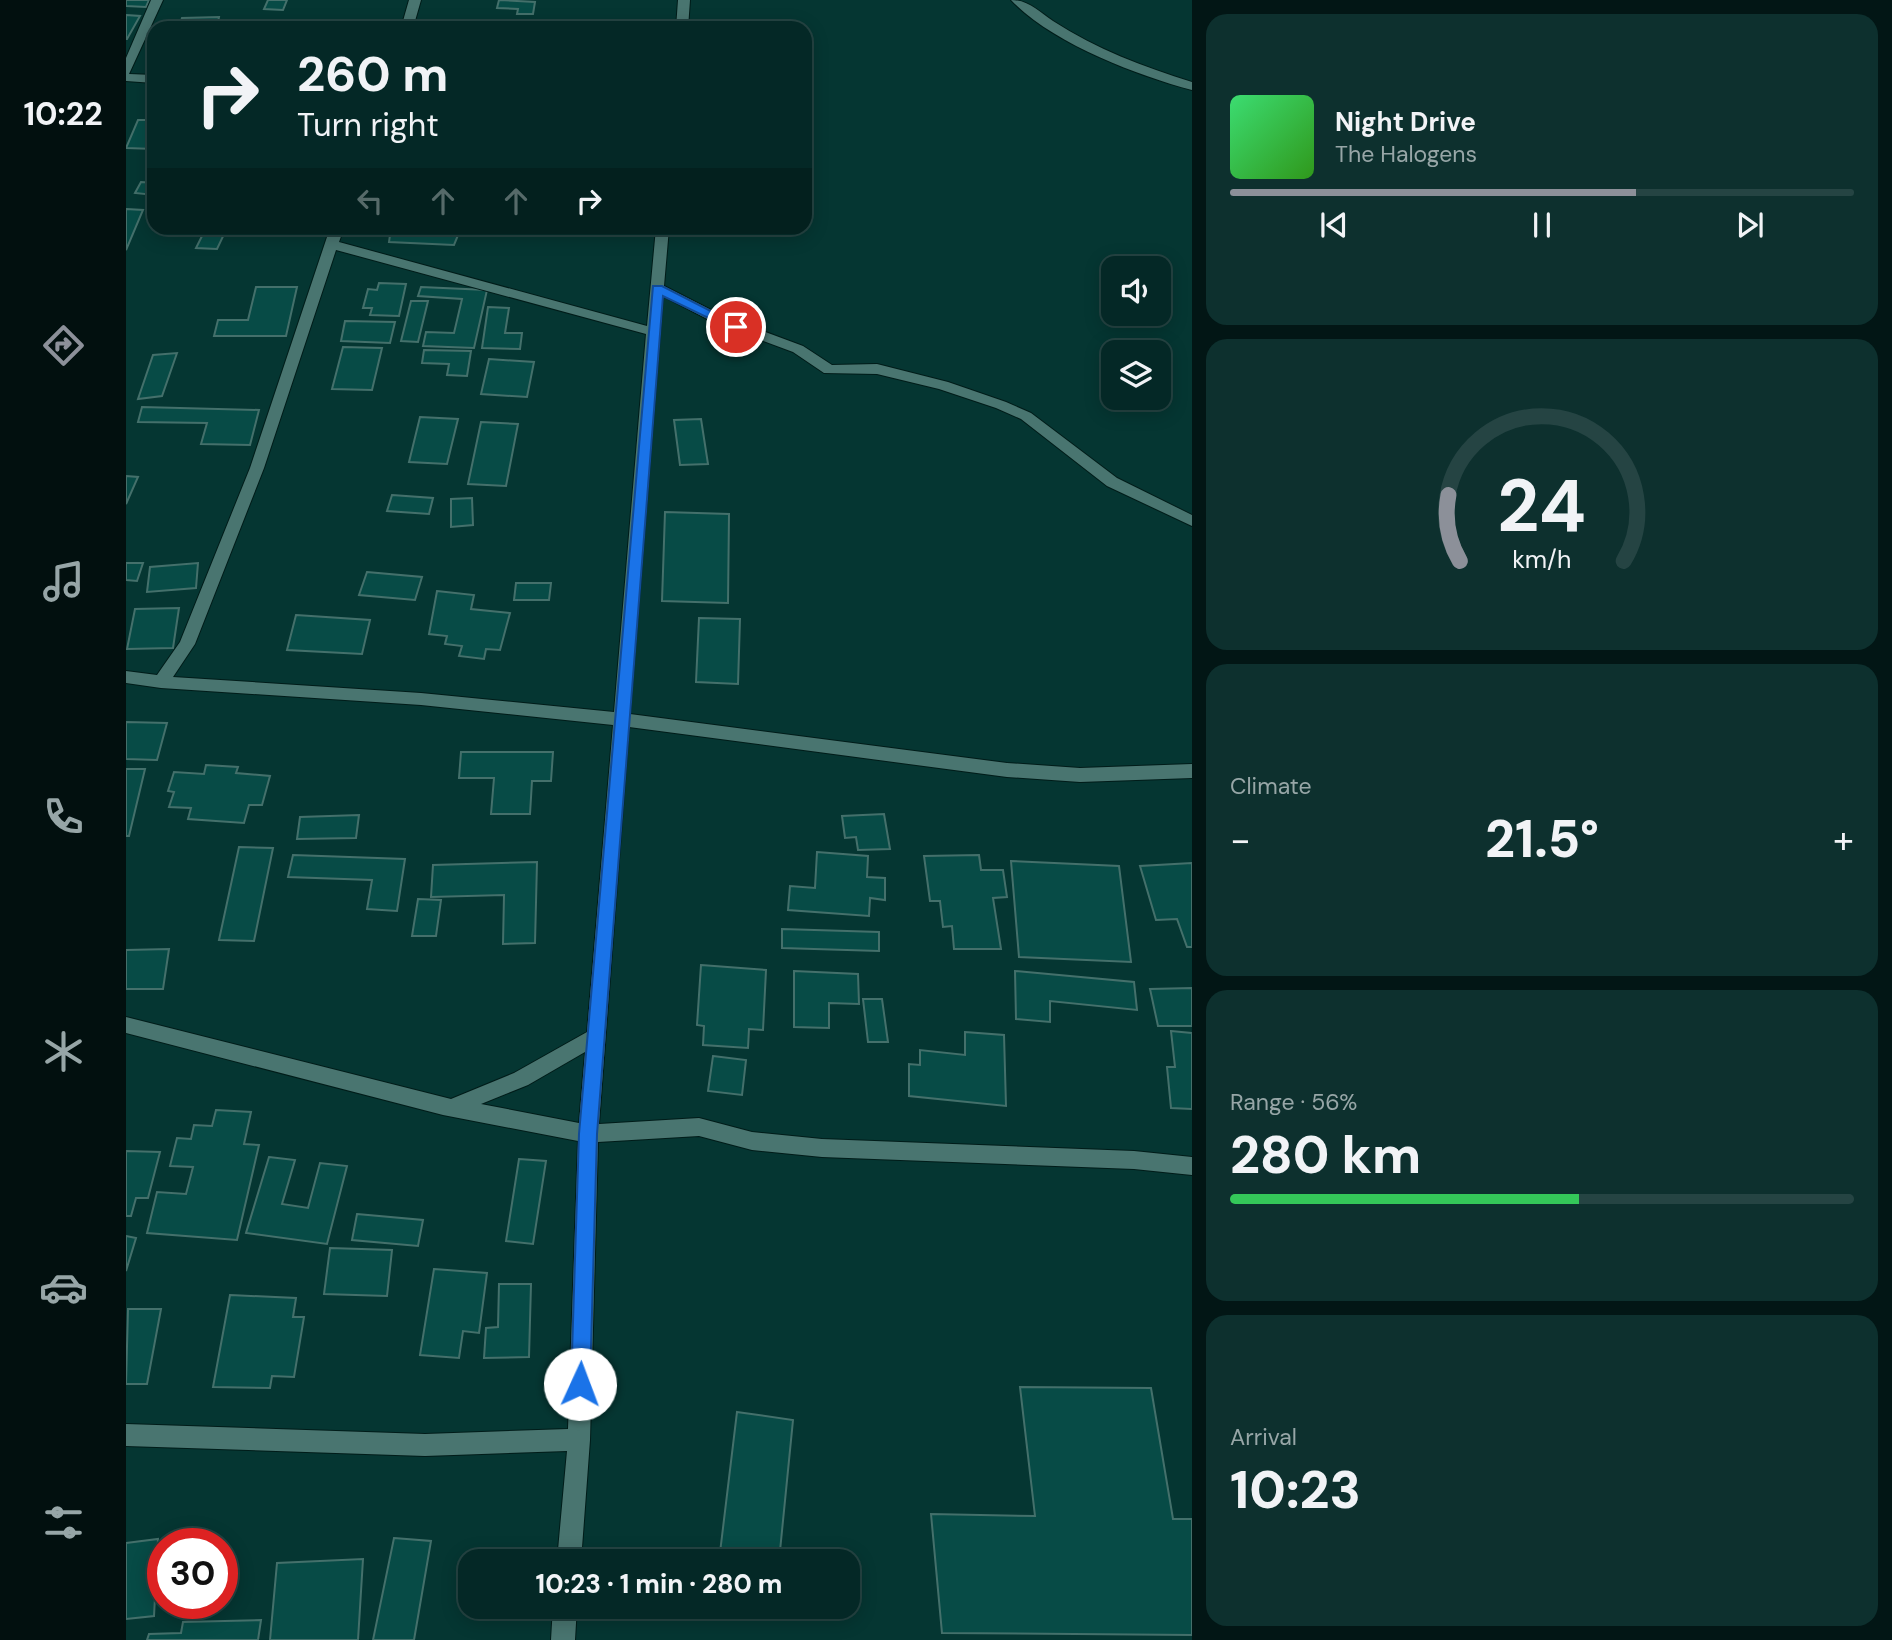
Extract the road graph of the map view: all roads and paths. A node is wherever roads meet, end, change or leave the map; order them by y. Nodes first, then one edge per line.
1 (158, 0) edge
2 (415, 0) edge
3 (684, 0) edge
4 (1017, 0) edge
5 (149, 21) edge
6 (409, 21) edge
7 (682, 21) edge
8 (147, 24) edge
9 (126, 71) edge
10 (126, 77) edge
11 (147, 78) edge
12 (1192, 86) edge
13 (334, 235) edge
14 (662, 235) edge
15 (331, 244) junction
16 (658, 288) junction
17 (653, 332) junction
18 (1192, 521) edge
19 (126, 677) edge
20 (161, 682) junction
21 (620, 719) junction
22 (1192, 771) edge
23 (126, 1025) edge
24 (596, 1036) junction
25 (453, 1107) junction
26 (588, 1134) junction
27 (1192, 1166) edge
28 (126, 1435) edge
29 (579, 1440) junction
30 (570, 1549) edge
31 (564, 1619) edge
32 (562, 1640) edge

1 - 5 street
2 - 6 street
3 - 7 street
4 - 12 street
8 - 9 street
10 - 11 street
13 - 15 street
14 - 16 street
15 - 17 street
15 - 20 street
16 - 17 street
16 - 18 street
17 - 21 street
19 - 20 street
20 - 21 street
21 - 22 street
21 - 24 street
23 - 25 street
24 - 25 street
24 - 26 street
25 - 26 street
26 - 27 street
26 - 29 street
28 - 29 street
29 - 30 street
31 - 32 street

